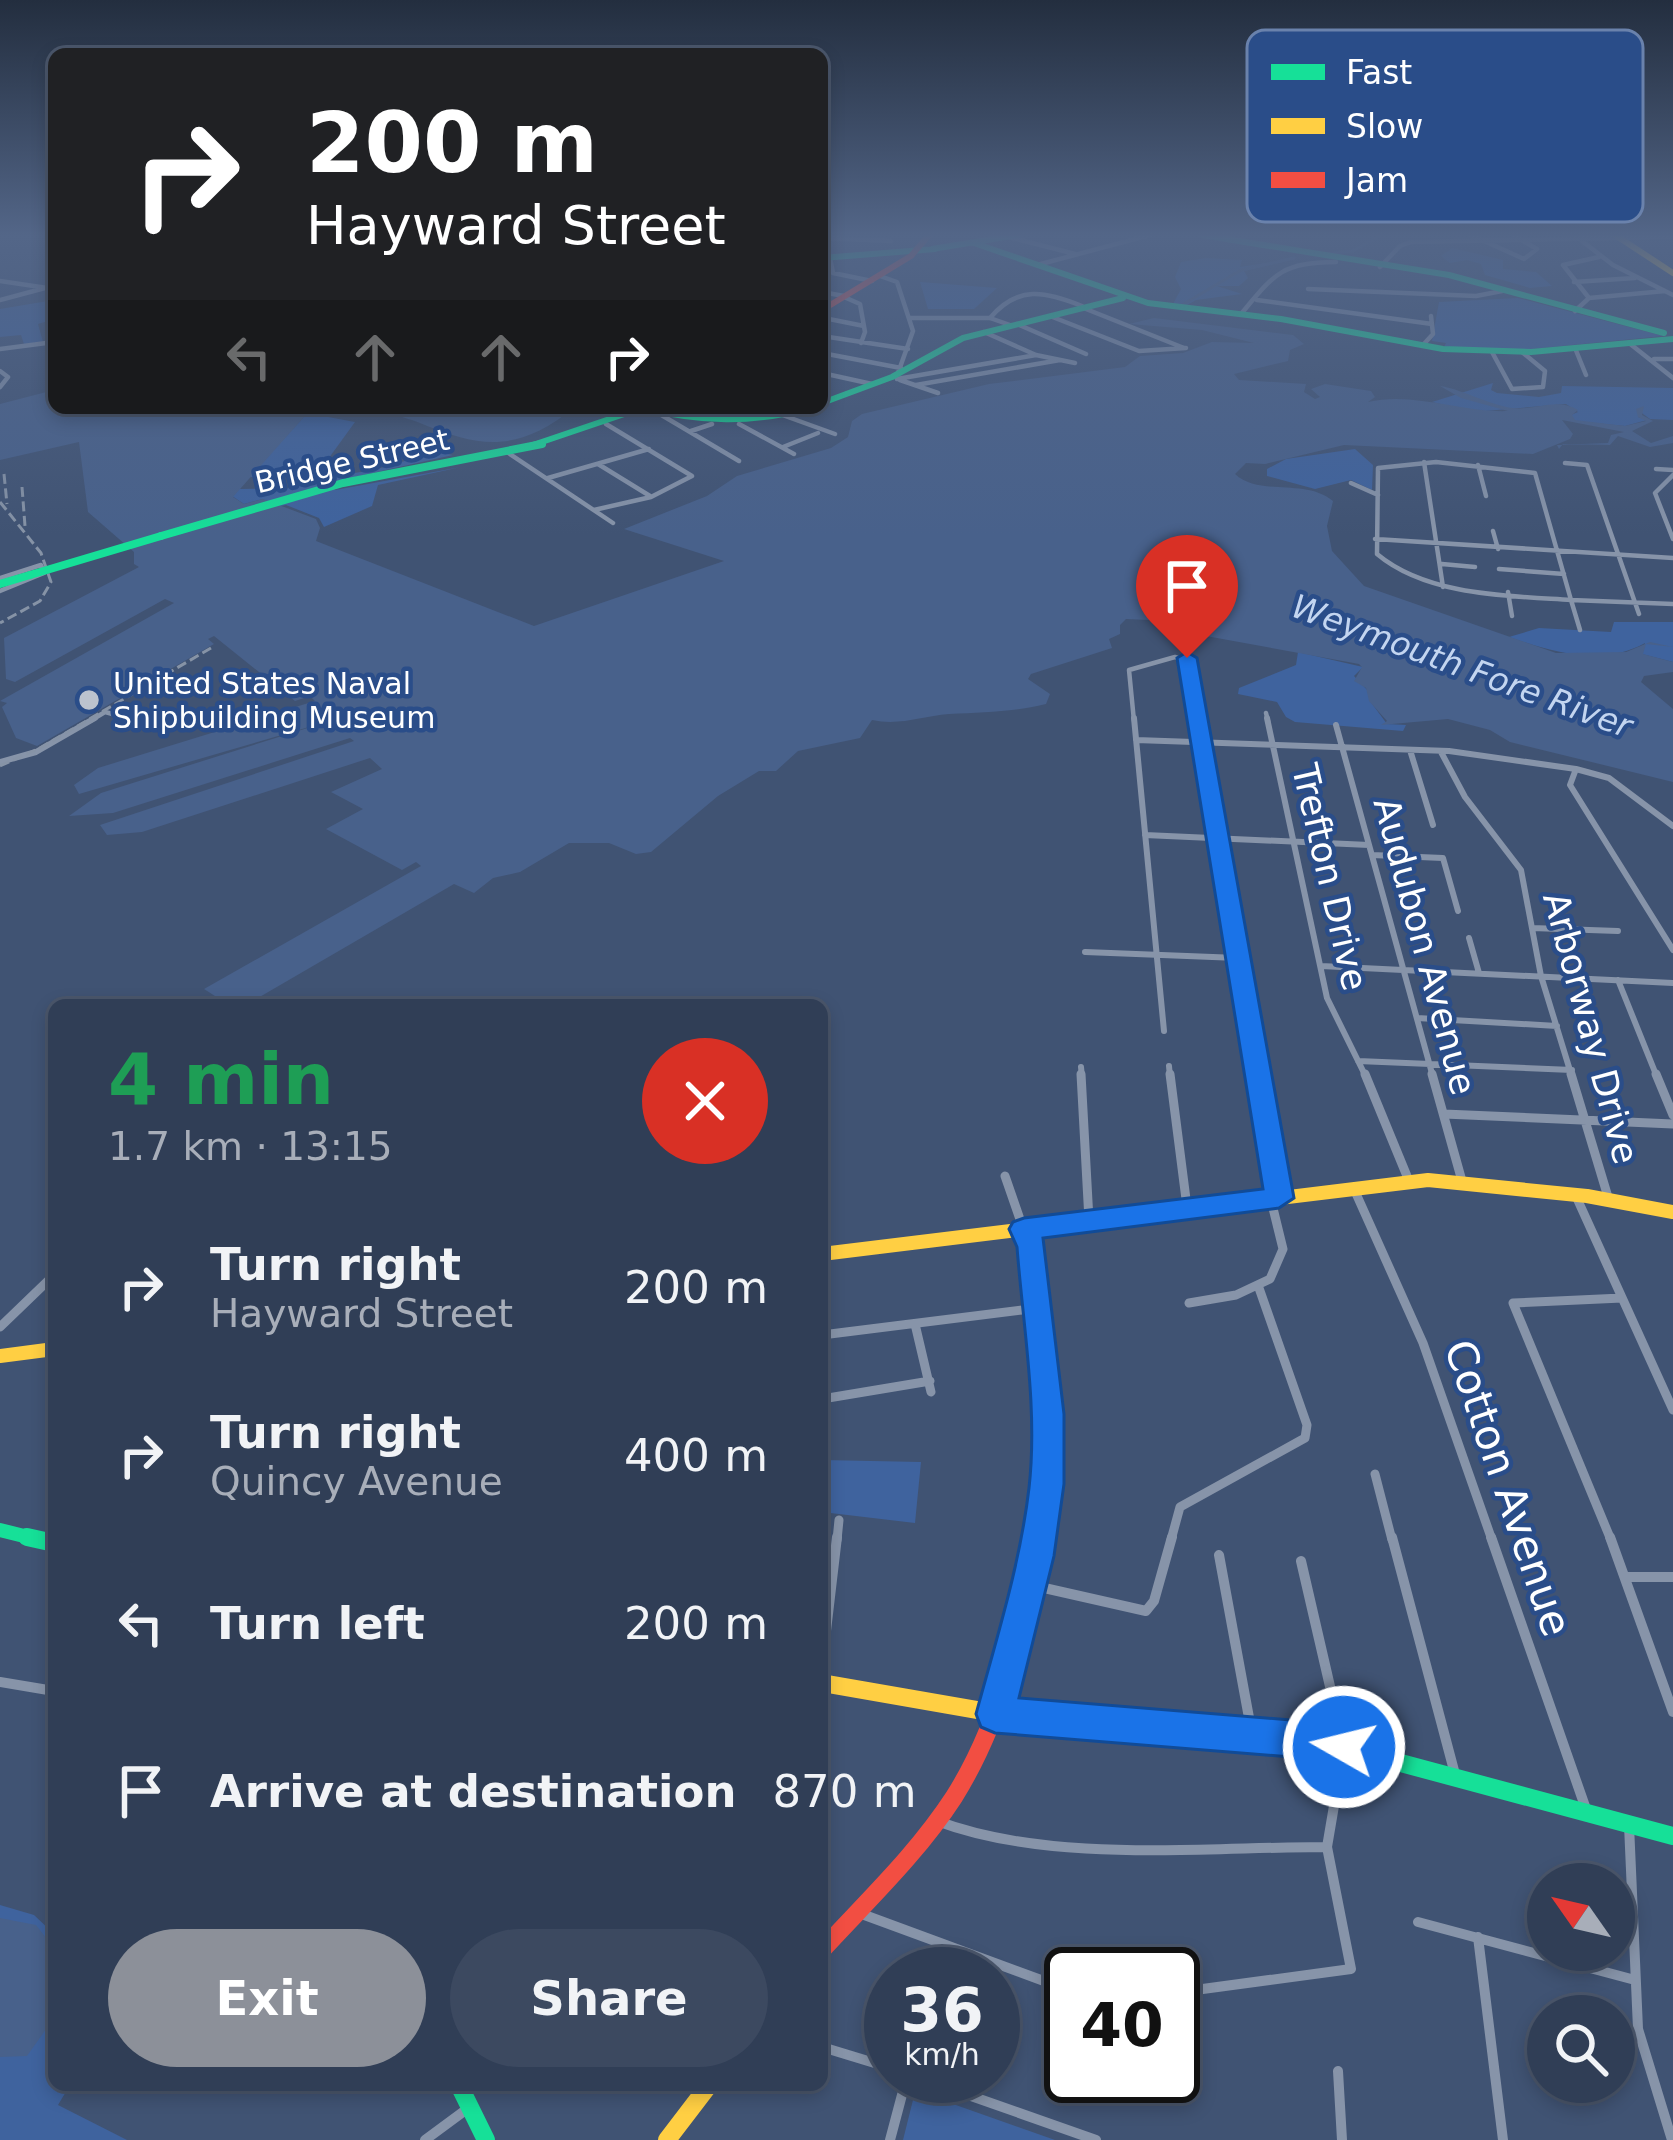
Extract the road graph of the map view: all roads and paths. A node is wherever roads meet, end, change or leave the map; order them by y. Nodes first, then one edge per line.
1 (862, 335) edge
2 (912, 335) edge
3 (969, 335) edge
4 (1002, 335) edge
5 (1038, 335) edge
6 (1099, 335) edge
7 (1152, 335) edge
8 (1364, 335) edge
9 (1431, 335) edge
10 (1671, 336) edge
11 (828, 337) edge
12 (1181, 337) dead end
13 (1167, 341) junction
14 (48, 342) edge
15 (1628, 342) junction
16 (861, 343) junction
17 (1423, 345) junction
18 (1575, 348) junction
19 (0, 349) edge
20 (908, 349) junction
21 (1492, 352) junction
22 (1522, 352) junction
23 (1086, 354) dead end
24 (828, 355) edge
25 (1036, 355) junction
26 (1673, 358) edge
27 (1654, 359) junction
28 (1060, 360) junction
29 (1075, 362) dead end
30 (0, 371) edge
31 (828, 374) edge
32 (897, 374) junction
33 (1586, 375) dead end
34 (1673, 378) edge
35 (874, 384) junction
36 (916, 385) junction
37 (0, 387) edge
38 (938, 393) dead end
39 (828, 399) edge
40 (631, 414) edge
41 (653, 414) edge
42 (666, 414) edge
43 (782, 414) edge
44 (793, 414) edge
45 (788, 416) junction
46 (606, 424) junction
47 (712, 424) junction
48 (739, 424) junction
49 (689, 431) junction
50 (818, 433) dead end
51 (835, 434) dead end
52 (780, 446) junction
53 (649, 449) junction
54 (765, 450) dead end
55 (507, 452) junction
56 (794, 454) dead end
57 (740, 461) dead end
58 (1424, 462) junction
59 (1565, 463) dead end
60 (598, 464) junction
61 (1478, 465) junction
62 (1657, 469) dead end
63 (1673, 473) edge
64 (546, 478) junction
65 (1351, 483) dead end
66 (1663, 484) junction
67 (1673, 486) edge
68 (1378, 495) junction
69 (1486, 496) dead end
70 (651, 497) junction
71 (1657, 500) junction
72 (1673, 501) edge
73 (594, 510) junction
74 (1669, 518) edge
75 (613, 523) dead end
76 (1493, 531) dead end
77 (1673, 538) edge
78 (1375, 539) junction
79 (1438, 544) junction
80 (1498, 549) junction
81 (1558, 554) junction
82 (1619, 556) junction
83 (1673, 558) edge
84 (1442, 564) junction
85 (1475, 567) dead end
86 (1499, 569) dead end
87 (1564, 574) junction
88 (0, 584) edge
89 (1443, 587) junction
90 (1508, 592) junction
91 (1571, 597) junction
92 (1635, 602) junction
93 (1673, 604) edge
94 (1639, 614) dead end
95 (1513, 616) dead end
96 (1580, 630) dead end
97 (1265, 713) dead end
98 (1336, 725) dead end
99 (158, 726) dead end
100 (1136, 740) junction
101 (1203, 743) junction
102 (1273, 745) junction
103 (1343, 748) junction
104 (1410, 750) junction
105 (1441, 751) junction
106 (0, 763) edge
107 (1576, 769) junction
108 (1433, 825) dead end
109 (1673, 826) edge
110 (1145, 835) junction
111 (1219, 838) junction
112 (1294, 842) junction
113 (1369, 845) junction
114 (1372, 855) junction
115 (1458, 911) dead end
116 (1532, 928) junction
117 (1618, 931) dead end
118 (1469, 938) dead end
119 (1673, 950) edge
120 (1085, 952) dead end
121 (1157, 955) junction
122 (1238, 958) junction
123 (1320, 966) junction
124 (1404, 970) junction
125 (1479, 973) junction
126 (1541, 976) junction
127 (1618, 980) junction
128 (1673, 983) edge
129 (1418, 1018) junction
130 (1557, 1026) junction
131 (1164, 1031) dead end
132 (1358, 1061) junction
133 (1430, 1064) junction
134 (1168, 1066) dead end
135 (1081, 1067) dead end
136 (1572, 1070) junction
137 (1444, 1114) junction
138 (1586, 1119) junction
139 (1673, 1119) edge
140 (1005, 1176) dead end
141 (1462, 1181) junction
142 (1409, 1182) junction
143 (1354, 1189) junction
144 (1575, 1194) junction
145 (1275, 1198) junction
146 (1609, 1199) junction
147 (1188, 1209) junction
148 (1673, 1212) edge
149 (1089, 1221) junction
150 (1024, 1229) junction
151 (828, 1253) edge
152 (48, 1281) edge
153 (1259, 1288) junction
154 (1622, 1298) junction
155 (1189, 1303) dead end
156 (1038, 1308) junction
157 (915, 1324) junction
158 (0, 1327) edge
159 (828, 1334) edge
160 (48, 1350) edge
161 (0, 1356) edge
162 (828, 1398) edge
163 (1673, 1410) edge
164 (1375, 1474) dead end
165 (839, 1520) dead end
166 (0, 1530) edge
167 (48, 1542) edge
168 (1220, 1555) dead end
169 (1300, 1561) dead end
170 (1627, 1577) junction
171 (1673, 1577) edge
172 (1030, 1585) junction
173 (828, 1614) edge
174 (0, 1682) edge
175 (828, 1683) edge
176 (48, 1690) edge
177 (1672, 1706) edge
178 (995, 1714) junction
179 (1252, 1736) junction
180 (1344, 1747) junction
181 (1457, 1779) junction
182 (1587, 1814) junction
183 (937, 1821) junction
184 (1629, 1825) junction
185 (1673, 1836) edge
186 (1327, 1847) junction
187 (857, 1911) junction
188 (1418, 1922) dead end
189 (1478, 1937) junction
190 (828, 1943) edge
191 (1635, 1981) junction
192 (1044, 1982) edge
193 (1200, 1989) edge
194 (828, 2049) edge
195 (864, 2060) edge
196 (1338, 2071) dead end
197 (462, 2091) edge
198 (704, 2091) edge
199 (902, 2103) edge
200 (988, 2103) edge
201 (470, 2107) junction
202 (425, 2140) edge
203 (486, 2140) edge
204 (667, 2140) edge
205 (890, 2140) edge
206 (1096, 2140) edge
207 (1342, 2140) edge
208 (1503, 2140) edge
209 (1672, 2140) edge

1 - 16 street
2 - 20 street
3 - 32 street
4 - 25 street
5 - 23 street
6 - 13 street
7 - 13 street
8 - 17 street
9 - 17 street
10 - 15 street
11 - 16 street
12 - 13 street
14 - 19 street
15 - 18 street
15 - 27 street
16 - 20 street
17 - 21 street
18 - 22 street
18 - 33 street
20 - 32 street
21 - 22 street
21 - 22 street
24 - 32 street
25 - 28 street
25 - 32 street
26 - 27 street
27 - 34 street
28 - 29 street
28 - 36 street
30 - 37 street
31 - 35 street
32 - 35 street
32 - 36 street
35 - 39 street
36 - 38 street
40 - 46 street, Bridge Street
41 - 49 street
42 - 47 street
43 - 45 street
44 - 45 street
45 - 48 street
45 - 51 street
46 - 53 street
46 - 55 street, Bridge Street
47 - 48 street
47 - 49 street
48 - 52 street
49 - 57 street
50 - 52 street
52 - 54 street
52 - 56 street
53 - 60 street
53 - 70 street
55 - 64 street
55 - 88 street, Bridge Street, bridge
58 - 61 street
58 - 68 street
58 - 79 street
59 - 82 street
60 - 64 street
60 - 70 street
61 - 69 street
61 - 81 street
62 - 63 street
63 - 66 street
64 - 73 street
65 - 68 street
66 - 67 street
66 - 71 street
68 - 78 street
70 - 73 street
71 - 72 street
71 - 74 street
73 - 75 street
74 - 77 street
76 - 80 street
78 - 79 street
78 - 89 street
79 - 80 street
79 - 84 street
80 - 81 street
81 - 82 street
81 - 87 street
82 - 83 street
82 - 92 street
84 - 85 street
84 - 89 street
86 - 87 street
87 - 91 street
89 - 90 street
90 - 91 street
90 - 95 street
91 - 92 street
91 - 96 street
92 - 93 street
92 - 94 street
97 - 102 street, Trefton Drive
98 - 103 street, Audubon Avenue
99 - 106 street
100 - 101 street
100 - 101 street
100 - 110 street
101 - 102 street
101 - 111 street
102 - 103 street
102 - 112 street, Trefton Drive
103 - 104 street
103 - 113 street, Audubon Avenue
104 - 105 street
104 - 108 street
105 - 107 street
105 - 116 street, Arborway Drive
107 - 109 street
107 - 119 street
110 - 111 street
110 - 121 street
111 - 112 street
111 - 122 street
112 - 113 street
112 - 123 street, Trefton Drive
113 - 114 street, Audubon Avenue
114 - 115 street
114 - 124 street, Audubon Avenue
116 - 117 street
116 - 126 street, Arborway Drive
118 - 125 street
120 - 121 street
121 - 122 street
121 - 131 street
122 - 145 street
123 - 124 street
123 - 132 street, Trefton Drive
124 - 125 street
124 - 129 street, Audubon Avenue
125 - 126 street
126 - 127 street
126 - 130 street, Arborway Drive
127 - 128 street
127 - 139 street
129 - 130 street
129 - 133 street, Audubon Avenue
130 - 136 street, Arborway Drive
132 - 133 street
132 - 142 street, Trefton Drive
133 - 136 street
133 - 137 street, Audubon Avenue
134 - 147 street
135 - 149 street
136 - 138 street, Arborway Drive
137 - 138 street
137 - 141 street, Audubon Avenue
138 - 139 street
138 - 146 street, Arborway Drive
140 - 150 street
141 - 142 street
141 - 144 street
142 - 143 street
143 - 145 street
143 - 182 street, Cotton Avenue
144 - 146 street
144 - 154 street
145 - 147 street
145 - 153 street
146 - 148 street
147 - 149 street
149 - 150 street
150 - 151 street
150 - 156 street
152 - 158 street
153 - 155 street
153 - 172 street
154 - 163 street
154 - 170 street
156 - 157 street
156 - 172 street
157 - 159 street
157 - 162 street
160 - 161 street
164 - 181 street
165 - 173 street
166 - 167 street
168 - 179 street
169 - 180 street
170 - 171 street
170 - 177 street
172 - 178 street
174 - 176 street
175 - 178 street
178 - 179 street
178 - 183 street
179 - 180 street
180 - 181 street
180 - 186 street
181 - 182 street
182 - 184 street
183 - 186 street
183 - 187 street
184 - 185 street
184 - 191 street
186 - 193 street
187 - 190 street
187 - 192 street
188 - 189 street
189 - 191 street
189 - 208 street
191 - 209 street
194 - 195 street
196 - 207 street
197 - 201 street
198 - 204 street
199 - 205 street
200 - 206 street
201 - 202 street
201 - 203 street

